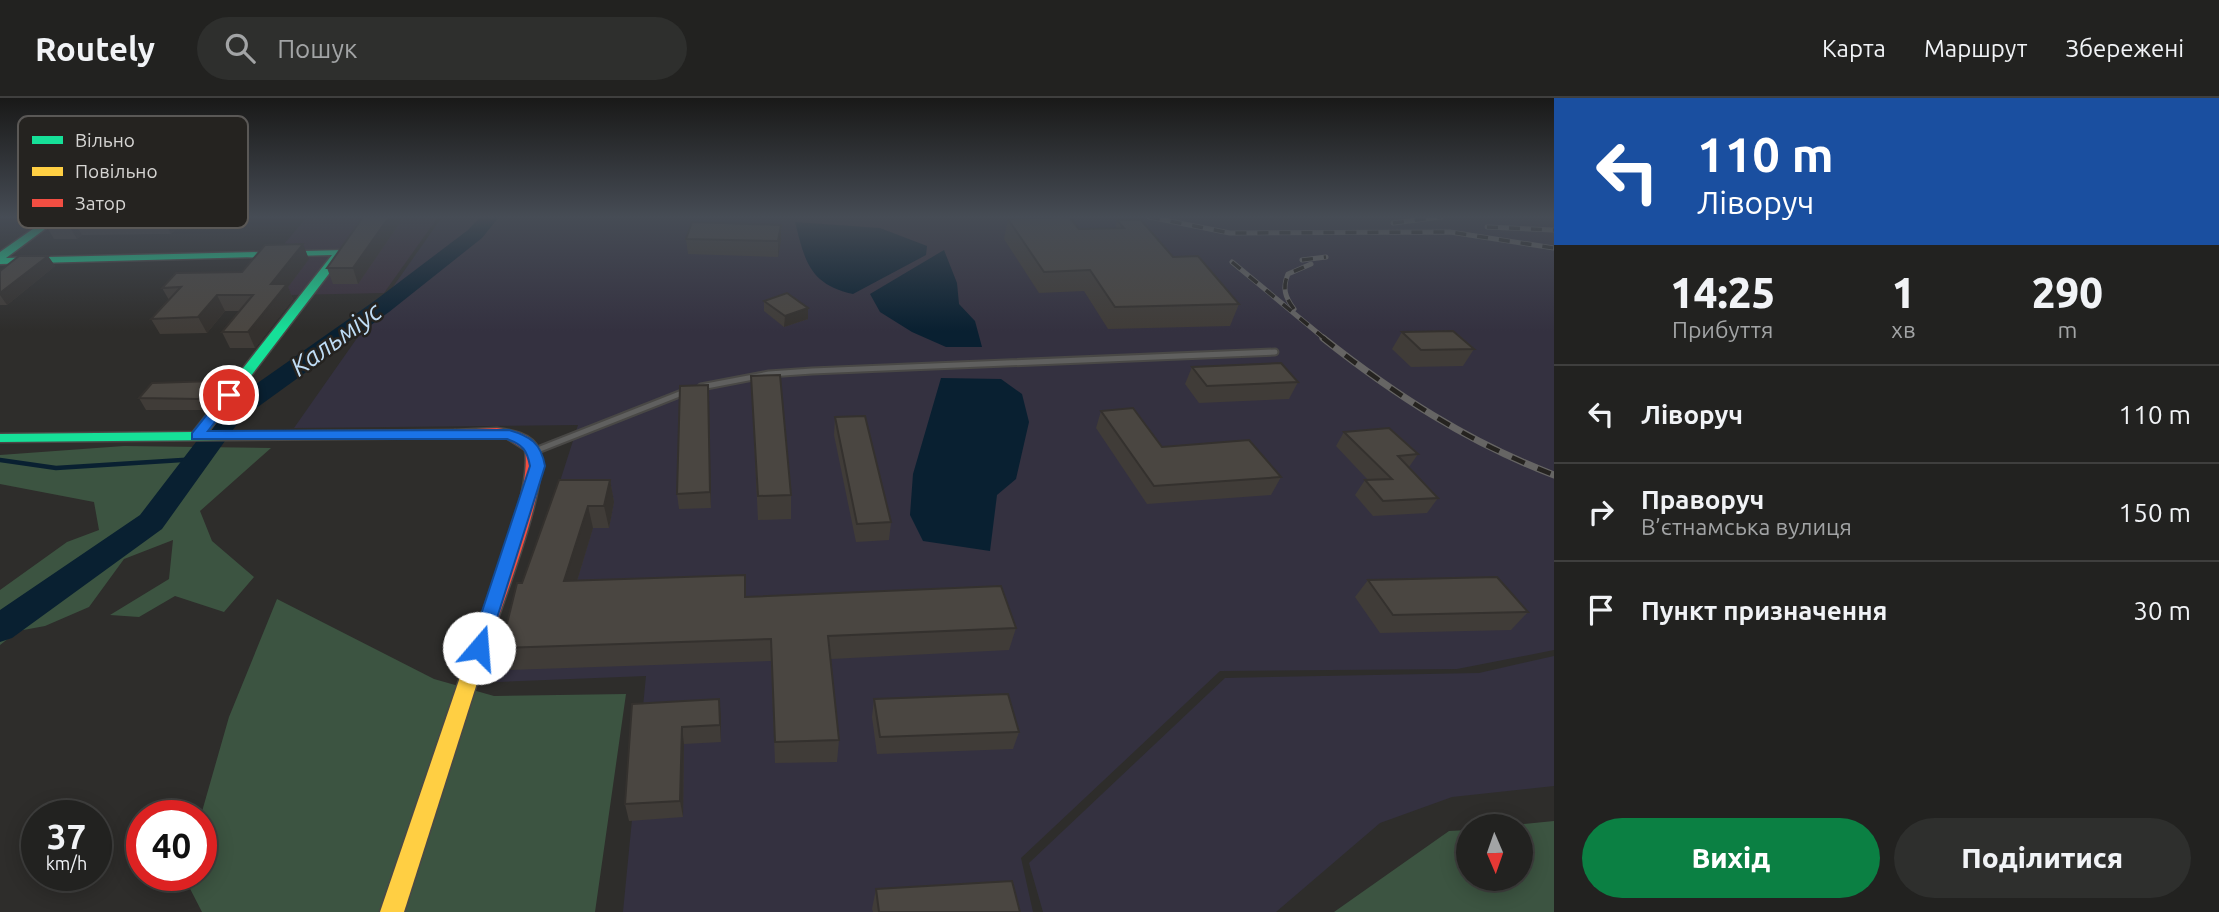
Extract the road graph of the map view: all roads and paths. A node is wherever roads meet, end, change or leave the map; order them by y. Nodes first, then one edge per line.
1 (195, 255) edge
2 (338, 255) edge
3 (0, 259) edge
4 (1275, 352) dead end
5 (197, 436) junction
6 (0, 438) edge
7 (535, 451) junction
8 (392, 912) edge

1 - 3 street
2 - 5 street
4 - 7 lane
5 - 6 street
5 - 7 street
7 - 8 street

